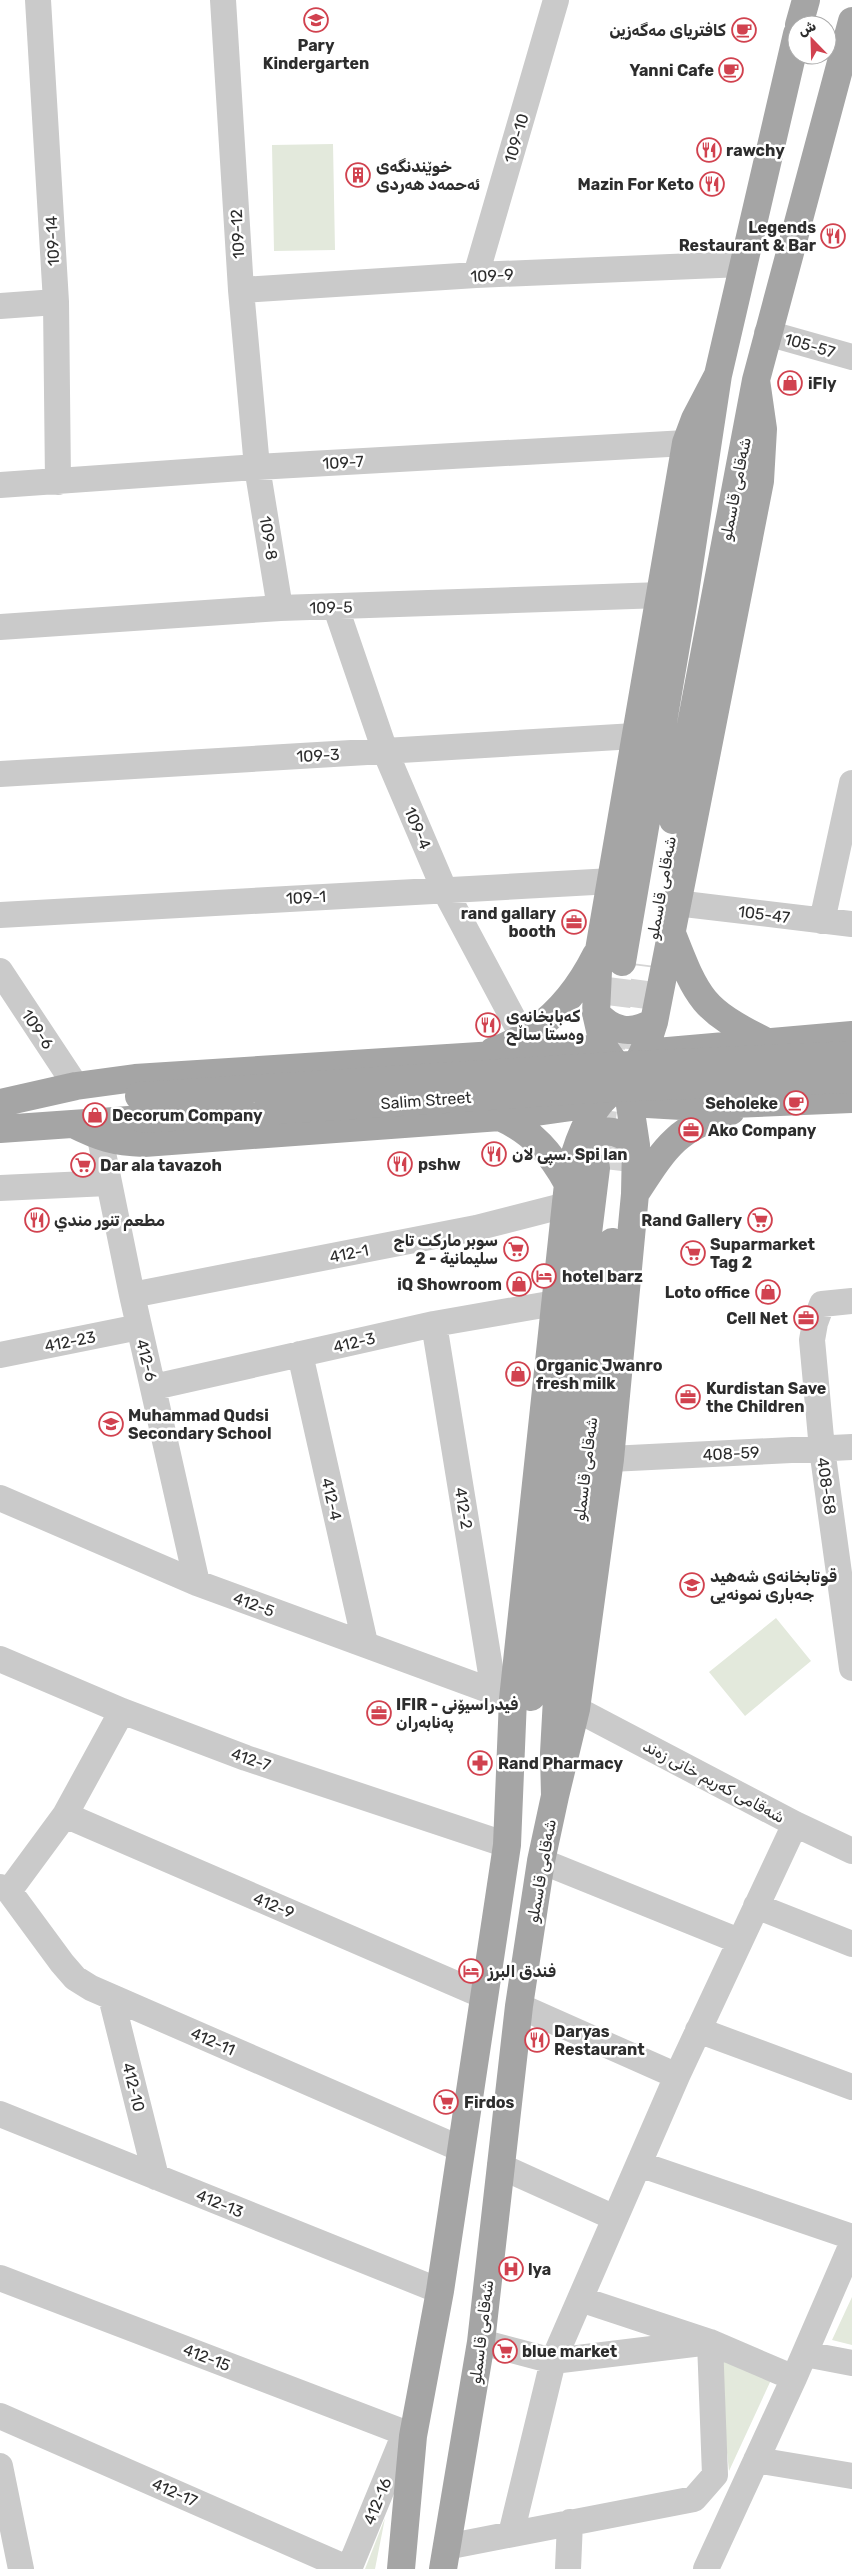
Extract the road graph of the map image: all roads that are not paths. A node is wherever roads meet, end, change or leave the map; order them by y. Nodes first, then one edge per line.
1 (38, 0) edge
2 (223, 0) edge
3 (556, 0) edge
4 (806, 0) edge
5 (802, 15) edge
6 (852, 21) edge
7 (790, 65) edge
8 (845, 77) edge
9 (743, 264) junction
10 (476, 275) junction
11 (241, 290) junction
12 (56, 302) junction
13 (0, 306) edge
14 (767, 333) junction
15 (852, 357) edge
16 (718, 375) junction
17 (756, 380) junction
18 (686, 443) junction
19 (257, 467) junction
20 (58, 482) junction
21 (0, 485) edge
22 (662, 594) junction
23 (280, 608) junction
24 (336, 608) junction
25 (0, 627) edge
26 (635, 736) junction
27 (385, 751) junction
28 (0, 774) edge
29 (852, 783) edge
30 (849, 817) edge
31 (612, 881) junction
32 (444, 888) junction
33 (676, 903) junction
34 (0, 915) edge
35 (822, 921) junction
36 (852, 924) edge
37 (671, 931) junction
38 (622, 959) junction
39 (0, 971) edge
40 (596, 1013) junction
41 (654, 1022) junction
42 (852, 1035) edge
43 (523, 1037) junction
44 (767, 1042) junction
45 (604, 1048) junction
46 (678, 1049) junction
47 (549, 1053) junction
48 (645, 1053) junction
49 (852, 1055) edge
50 (477, 1056) junction
51 (852, 1079) edge
52 (76, 1086) junction
53 (627, 1092) junction
54 (852, 1099) edge
55 (763, 1102) junction
56 (600, 1103) junction
57 (0, 1104) edge
58 (682, 1106) junction
59 (141, 1107) junction
60 (554, 1111) junction
61 (500, 1118) junction
62 (73, 1124) junction
63 (0, 1129) edge
64 (100, 1138) junction
65 (579, 1142) junction
66 (636, 1145) junction
67 (108, 1182) junction
68 (0, 1188) edge
69 (635, 1194) junction
70 (567, 1195) junction
71 (132, 1296) junction
72 (852, 1301) edge
73 (555, 1303) junction
74 (434, 1324) junction
75 (140, 1327) junction
76 (300, 1354) junction
77 (0, 1355) edge
78 (154, 1387) junction
79 (852, 1447) edge
80 (822, 1449) junction
81 (610, 1459) junction
82 (0, 1498) edge
83 (197, 1583) junction
84 (365, 1644) junction
85 (0, 1659) edge
86 (852, 1668) edge
87 (503, 1696) junction
88 (576, 1709) junction
89 (122, 1711) junction
90 (509, 1786) junction
91 (555, 1796) junction
92 (65, 1815) junction
93 (795, 1824) junction
94 (507, 1845) junction
95 (852, 1851) edge
96 (541, 1861) junction
97 (4, 1889) edge
98 (756, 1906) junction
99 (739, 1942) junction
100 (852, 1944) edge
101 (484, 1996) junction
102 (111, 1997) junction
103 (519, 2006) junction
104 (698, 2030) junction
105 (677, 2076) junction
106 (852, 2087) edge
107 (0, 2114) edge
108 (461, 2149) junction
109 (639, 2164) junction
110 (500, 2166) junction
111 (156, 2177) junction
112 (615, 2218) junction
113 (852, 2237) edge
114 (852, 2244) edge
115 (0, 2278) edge
116 (440, 2291) junction
117 (580, 2300) junction
118 (480, 2342) junction
119 (710, 2342) junction
120 (805, 2354) junction
121 (553, 2361) junction
122 (852, 2363) edge
123 (794, 2378) junction
124 (0, 2416) edge
125 (409, 2434) junction
126 (756, 2460) junction
127 (0, 2466) edge
128 (852, 2476) edge
129 (570, 2522) junction
130 (511, 2534) junction
131 (445, 2558) edge
132 (21, 2569) edge
133 (349, 2569) edge
134 (401, 2569) edge
135 (568, 2569) edge
136 (706, 2569) edge

1 - 12 street, 109-14
2 - 11 street, 109-12
3 - 10 street, 109-10
4 - 5 main road
6 - 8 main road, شەقامی قاسملو
7 - 9 main road, شەقامی قاسملو
8 - 14 main road, شەقامی قاسملو
9 - 10 street, 109-9
9 - 16 main road, شەقامی قاسملو
10 - 11 street, 109-9
11 - 19 street, 109-12
12 - 13 street
12 - 20 street, 109-14
14 - 15 street, 105-57
14 - 17 main road, شەقامی قاسملو
16 - 18 main road
16 - 38 main road, شەقامی قاسملو
17 - 33 main road
17 - 38 main road, شەقامی قاسملو
18 - 19 street, 109-7
18 - 22 main road
19 - 20 street, 109-7
19 - 23 street, 109-8
20 - 21 street, 109-7
22 - 24 street, 109-5
22 - 26 main road
23 - 24 street, 109-5
23 - 25 street, 109-5
24 - 27 street, 109-4
26 - 27 street, 109-3
26 - 31 main road
27 - 28 street, 109-3
27 - 32 street, 109-4
29 - 30 street
30 - 35 street
31 - 32 street, 109-1
31 - 38 main road
32 - 34 street, 109-1
32 - 43 street, 109-4
33 - 35 street, 105-47
33 - 37 main road
35 - 36 street, 105-47
37 - 41 main road
37 - 44 main road
38 - 40 main road
38 - 43 main road
39 - 52 street, 109-6
40 - 41 main road
40 - 45 main road
41 - 48 main road
42 - 44 main road
43 - 50 main road
44 - 46 main road
45 - 47 main road
45 - 53 main road
46 - 48 main road
46 - 58 main road
47 - 50 main road
47 - 60 main road
48 - 53 main road
49 - 59 main road, Salim Street, bridge
50 - 52 main road
51 - 59 main road, Salim Street, bridge
52 - 57 main road
53 - 56 main road
53 - 58 main road
53 - 66 main road
54 - 55 main road
55 - 58 main road
55 - 69 main road
56 - 60 main road
56 - 65 main road
57 - 59 main road, Salim Street
59 - 62 main road, Salim Street
60 - 61 main road
61 - 64 main road
61 - 70 main road
62 - 63 main road, Salim Street
62 - 64 main road
64 - 67 street, 412-6
65 - 66 main road
65 - 70 main road
66 - 69 main road
67 - 68 street
67 - 71 street, 412-6
69 - 81 main road
70 - 71 street, 412-1
70 - 73 main road
71 - 75 street, 412-6
72 - 80 street, 408-58
73 - 74 street, 412-3
73 - 87 main road
74 - 76 street, 412-3
74 - 87 street, 412-2
75 - 77 street, 412-23
75 - 78 street, 412-6
76 - 78 street, 412-3
76 - 84 street, 412-4
78 - 83 street, 412-6
79 - 80 street, 408-59
80 - 81 street, 408-59
80 - 86 street, 408-58
81 - 88 main road
82 - 83 street, 412-5
83 - 84 street, 412-5
84 - 87 street, 412-5
85 - 89 street, 412-7
87 - 90 main road
88 - 91 main road
88 - 93 street, شەقامی کەریم خانی زەند
89 - 92 street
89 - 94 street, 412-7
90 - 91 main road, شەقامی قاسملو
90 - 94 main road
91 - 96 main road, شەقامی قاسملو
92 - 97 street
92 - 101 street, 412-9
93 - 95 street, شەقامی کەریم خانی زەند
93 - 98 street
94 - 101 main road
96 - 99 street
96 - 103 main road, شەقامی قاسملو
97 - 102 street, 412-11
98 - 99 street
98 - 100 street
99 - 104 street
101 - 108 main road
102 - 108 street, 412-11
102 - 111 street, 412-10
103 - 105 street
103 - 110 main road, شەقامی قاسملو
104 - 105 street
104 - 106 street
105 - 109 street
107 - 111 street, 412-13
108 - 116 main road
109 - 112 street
109 - 113 street
110 - 112 street
110 - 118 main road, شەقامی قاسملو
111 - 116 street, 412-13
112 - 117 street
114 - 120 street
115 - 125 street, 412-15
116 - 125 main road
117 - 119 street
117 - 121 street
118 - 121 street
118 - 131 main road, شەقامی قاسملو
119 - 121 street
119 - 123 street
119 - 129 street
120 - 122 street
120 - 123 street
121 - 130 street
123 - 126 street
124 - 133 street, 412-17
125 - 133 street, 412-16
125 - 134 main road
126 - 128 street
126 - 136 street
127 - 132 street
129 - 130 street
129 - 135 street
130 - 131 street

